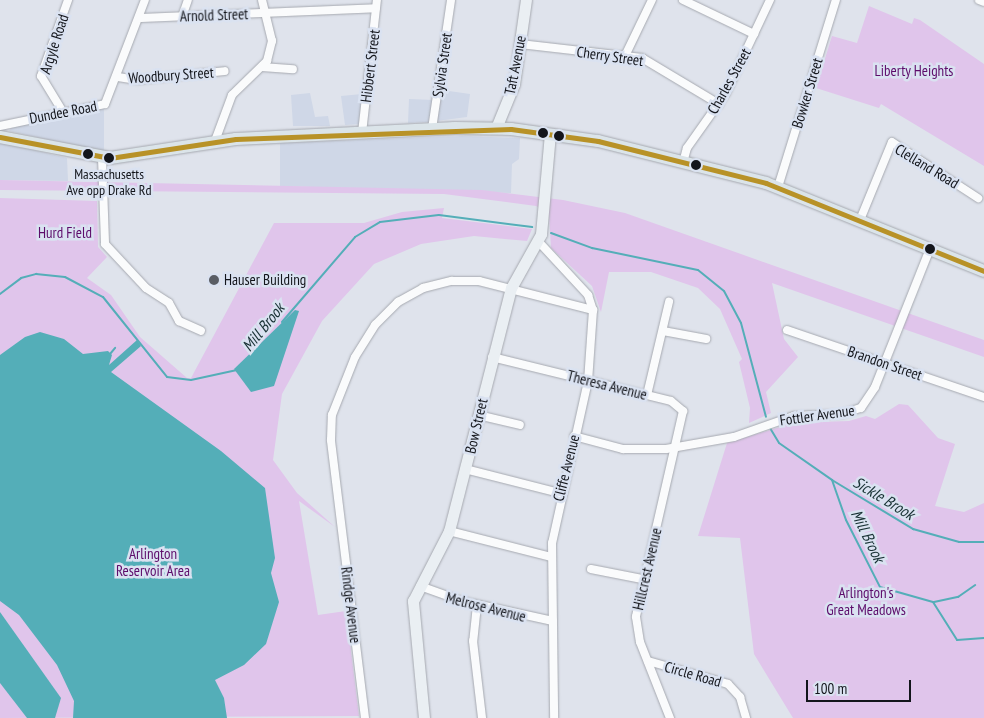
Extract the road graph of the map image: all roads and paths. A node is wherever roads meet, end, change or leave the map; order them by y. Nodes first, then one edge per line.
1 (68, 0) edge
2 (145, 0) edge
3 (188, 0) edge
4 (262, 0) edge
5 (342, 0) edge
6 (451, 0) edge
7 (526, 0) edge
8 (652, 0) edge
9 (682, 0) edge
10 (770, 0) edge
11 (836, 0) edge
12 (979, 0) edge
13 (984, 2) edge
14 (377, 4) edge
15 (342, 10) junction
16 (265, 13) junction
17 (182, 17) junction
18 (141, 18) junction
19 (754, 34) junction
20 (520, 44) junction
21 (625, 56) junction
22 (262, 67) junction
23 (293, 69) dead end
24 (225, 71) dead end
25 (118, 77) junction
26 (719, 104) junction
27 (63, 112) junction
28 (0, 126) edge
29 (496, 128) junction
30 (432, 129) junction
31 (362, 133) junction
32 (550, 134) junction
33 (0, 137) edge
34 (215, 141) junction
35 (102, 158) junction
36 (684, 159) junction
37 (778, 187) junction
38 (978, 198) dead end
39 (860, 220) junction
40 (538, 241) junction
41 (930, 249) junction
42 (984, 271) edge
43 (511, 288) junction
44 (669, 302) dead end
45 (593, 310) junction
46 (787, 330) dead end
47 (202, 331) dead end
48 (663, 331) junction
49 (706, 339) dead end
50 (492, 358) junction
51 (884, 362) junction
52 (588, 381) junction
53 (647, 395) junction
54 (984, 397) edge
55 (478, 414) junction
56 (520, 425) dead end
57 (574, 436) junction
58 (678, 447) junction
59 (466, 469) junction
60 (560, 493) junction
61 (449, 531) junction
62 (551, 557) junction
63 (591, 569) dead end
64 (642, 579) junction
65 (420, 586) junction
66 (477, 605) junction
67 (553, 621) junction
68 (648, 661) junction
69 (365, 718) edge
70 (424, 718) edge
71 (482, 718) edge
72 (554, 718) edge
73 (670, 718) edge
74 (746, 718) edge

1 - 27 street, Argyle Road
2 - 18 street, Dundee Road
3 - 17 street
4 - 16 street
5 - 15 street
6 - 30 street, Sylvia Street
7 - 20 street, Taft Avenue
8 - 21 street
9 - 19 street
10 - 19 street, Charles Street
11 - 37 street, Bowker Street
12 - 13 street
14 - 15 street, Arnold Street
14 - 31 street, Hibbert Street
15 - 16 street, Arnold Street
16 - 17 street, Arnold Street
16 - 22 street
17 - 18 street, Arnold Street
18 - 25 street, Dundee Road
19 - 26 street, Charles Street
20 - 21 street, Cherry Street
20 - 29 street, Taft Avenue
21 - 26 street, Cherry Street
22 - 23 street
22 - 34 street
24 - 25 street, Woodbury Street
25 - 27 street, Dundee Road
26 - 36 street, Charles Street
27 - 28 street, Dundee Road
29 - 30 main road
29 - 32 main road
30 - 31 main road
31 - 34 main road
32 - 36 main road
32 - 40 street, Bow Street
33 - 35 main road
34 - 35 main road
35 - 47 street
36 - 37 main road
37 - 39 main road
38 - 39 street, Clelland Road
39 - 41 main road
40 - 43 street, Bow Street
40 - 45 street
41 - 42 main road
41 - 51 street, Fottler Avenue
43 - 45 street, Rindge Avenue
43 - 50 street, Bow Street
43 - 69 street, Rindge Avenue
44 - 48 street
45 - 52 street, Cliffe Avenue
46 - 51 street, Brandon Street
48 - 49 street
48 - 53 street
50 - 52 street, Theresa Avenue
50 - 55 street, Bow Street
51 - 54 street, Brandon Street
51 - 58 street, Fottler Avenue
52 - 53 street, Theresa Avenue
52 - 57 street, Cliffe Avenue
53 - 58 street, Theresa Avenue
55 - 56 street
55 - 59 street, Bow Street
57 - 58 street, Fottler Avenue
57 - 60 street, Cliffe Avenue
58 - 64 street, Hillcrest Avenue
59 - 60 street
59 - 61 street, Bow Street
60 - 62 street, Cliffe Avenue
61 - 62 street
61 - 65 street, Bow Street
62 - 67 street, Cliffe Avenue
63 - 64 street
64 - 68 street, Hillcrest Avenue
65 - 66 street, Melrose Avenue
65 - 70 street, Bow Street
66 - 67 street, Melrose Avenue
66 - 71 street
67 - 72 street, Cliffe Avenue
68 - 73 street, Hillcrest Avenue
68 - 74 street, Circle Road

